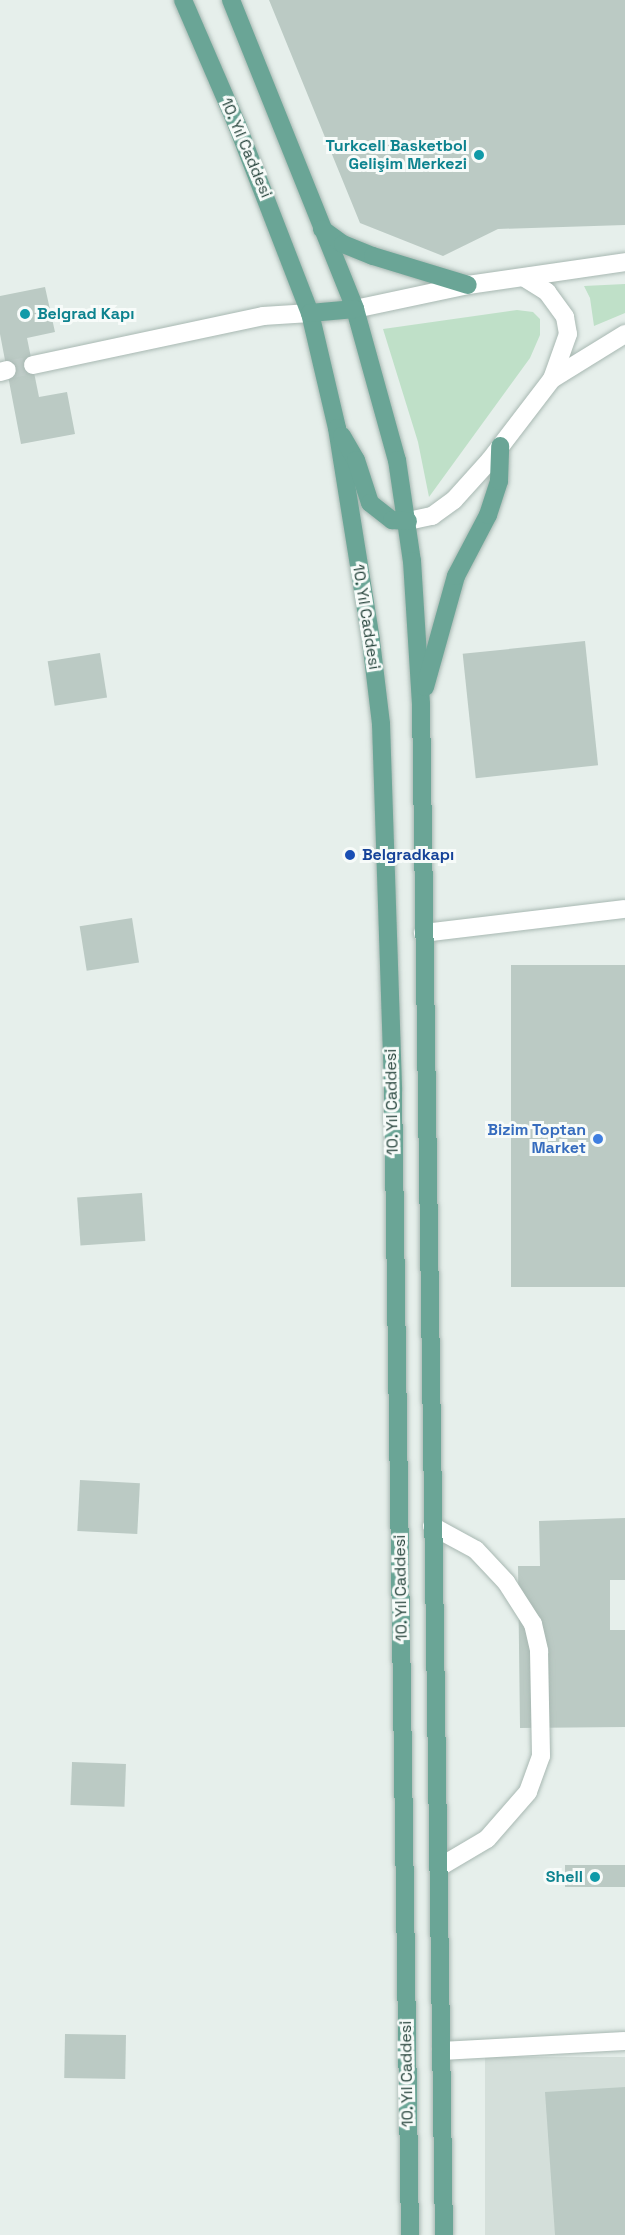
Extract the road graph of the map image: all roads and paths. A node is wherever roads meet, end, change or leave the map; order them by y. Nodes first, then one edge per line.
1 (183, 0) edge
2 (231, 0) edge
3 (322, 229) junction
4 (625, 262) edge
5 (525, 278) junction
6 (468, 285) junction
7 (355, 309) junction
8 (310, 313) junction
9 (625, 334) edge
10 (33, 365) tunnel mouth
11 (552, 379) junction
12 (337, 428) junction
13 (500, 446) junction
14 (408, 521) junction
15 (421, 704) junction
16 (625, 909) edge
17 (423, 933) junction
18 (432, 1526) junction
19 (438, 1868) junction
20 (625, 2041) edge
21 (441, 2051) junction
22 (410, 2235) edge
23 (444, 2235) edge

1 - 8 main road, 10. Yıl Caddesi
2 - 3 main road, 10. Yıl Caddesi
3 - 6 main road
3 - 7 main road, 10. Yıl Caddesi
4 - 5 street
5 - 6 street
5 - 11 street
6 - 7 street
7 - 8 main road
7 - 14 main road, 10. Yıl Caddesi
8 - 10 street
8 - 12 main road, 10. Yıl Caddesi
9 - 11 street
11 - 13 street
12 - 14 main road
12 - 22 main road, 10. Yıl Caddesi
13 - 14 street
13 - 15 main road
14 - 15 main road, 10. Yıl Caddesi
15 - 17 main road, 10. Yıl Caddesi
16 - 17 street
17 - 18 main road, 10. Yıl Caddesi
18 - 19 main road, 10. Yıl Caddesi
18 - 19 street
19 - 21 main road, 10. Yıl Caddesi
20 - 21 street
21 - 23 main road, 10. Yıl Caddesi

